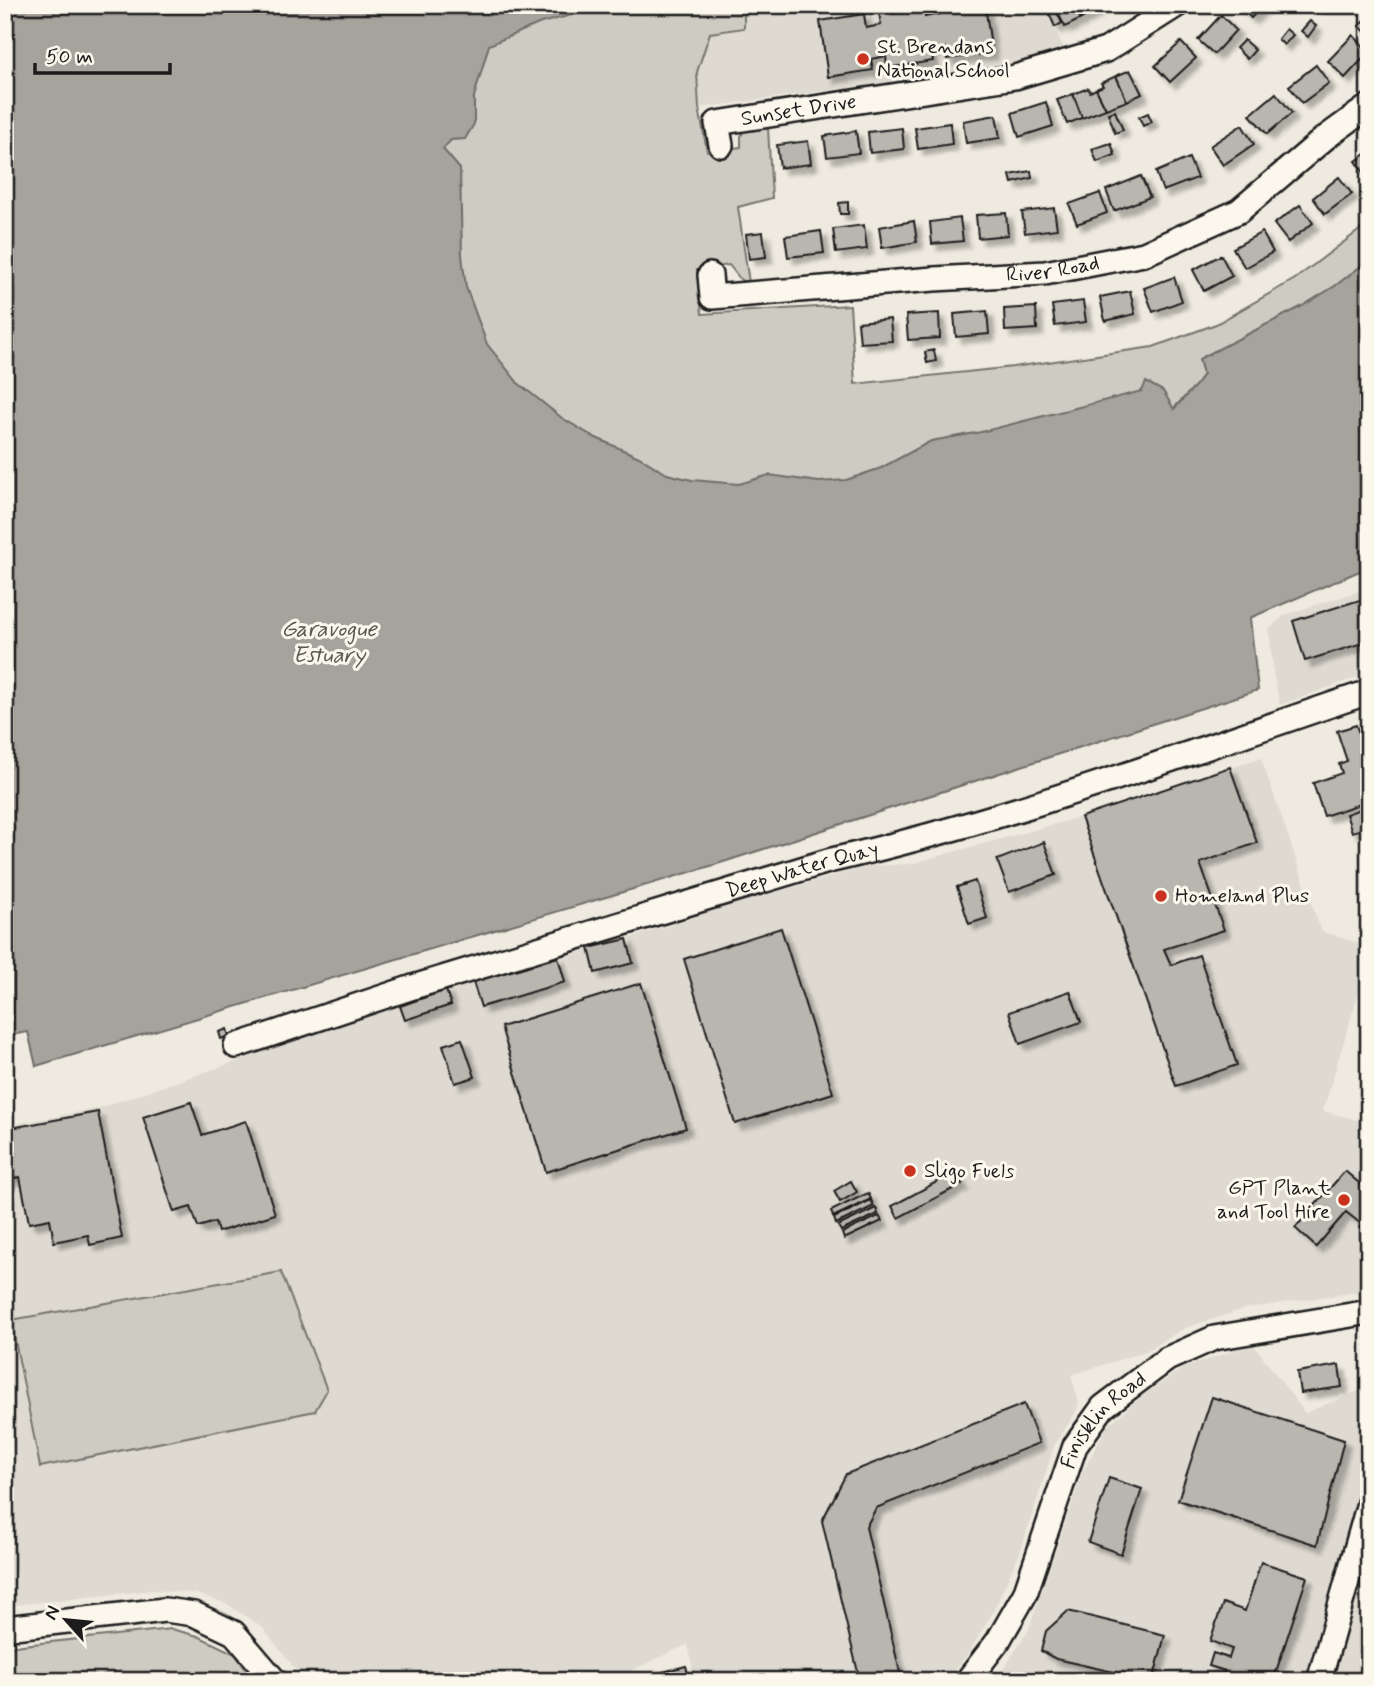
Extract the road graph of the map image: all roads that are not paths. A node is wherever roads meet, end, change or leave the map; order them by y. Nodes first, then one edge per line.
1 (1177, 5) edge
2 (1369, 106) edge
3 (721, 145) dead end
4 (710, 275) dead end
5 (1369, 692) edge
6 (236, 1046) dead end
7 (1369, 1312) edge
8 (1369, 1503) edge
9 (5, 1628) edge
10 (275, 1681) edge
11 (967, 1681) edge
12 (1318, 1681) edge

1 - 3 street, Sunset Drive
2 - 4 street, River Road
5 - 6 street, Deep Water Quay
7 - 11 street, Finisklin Road
8 - 12 street
9 - 10 street

